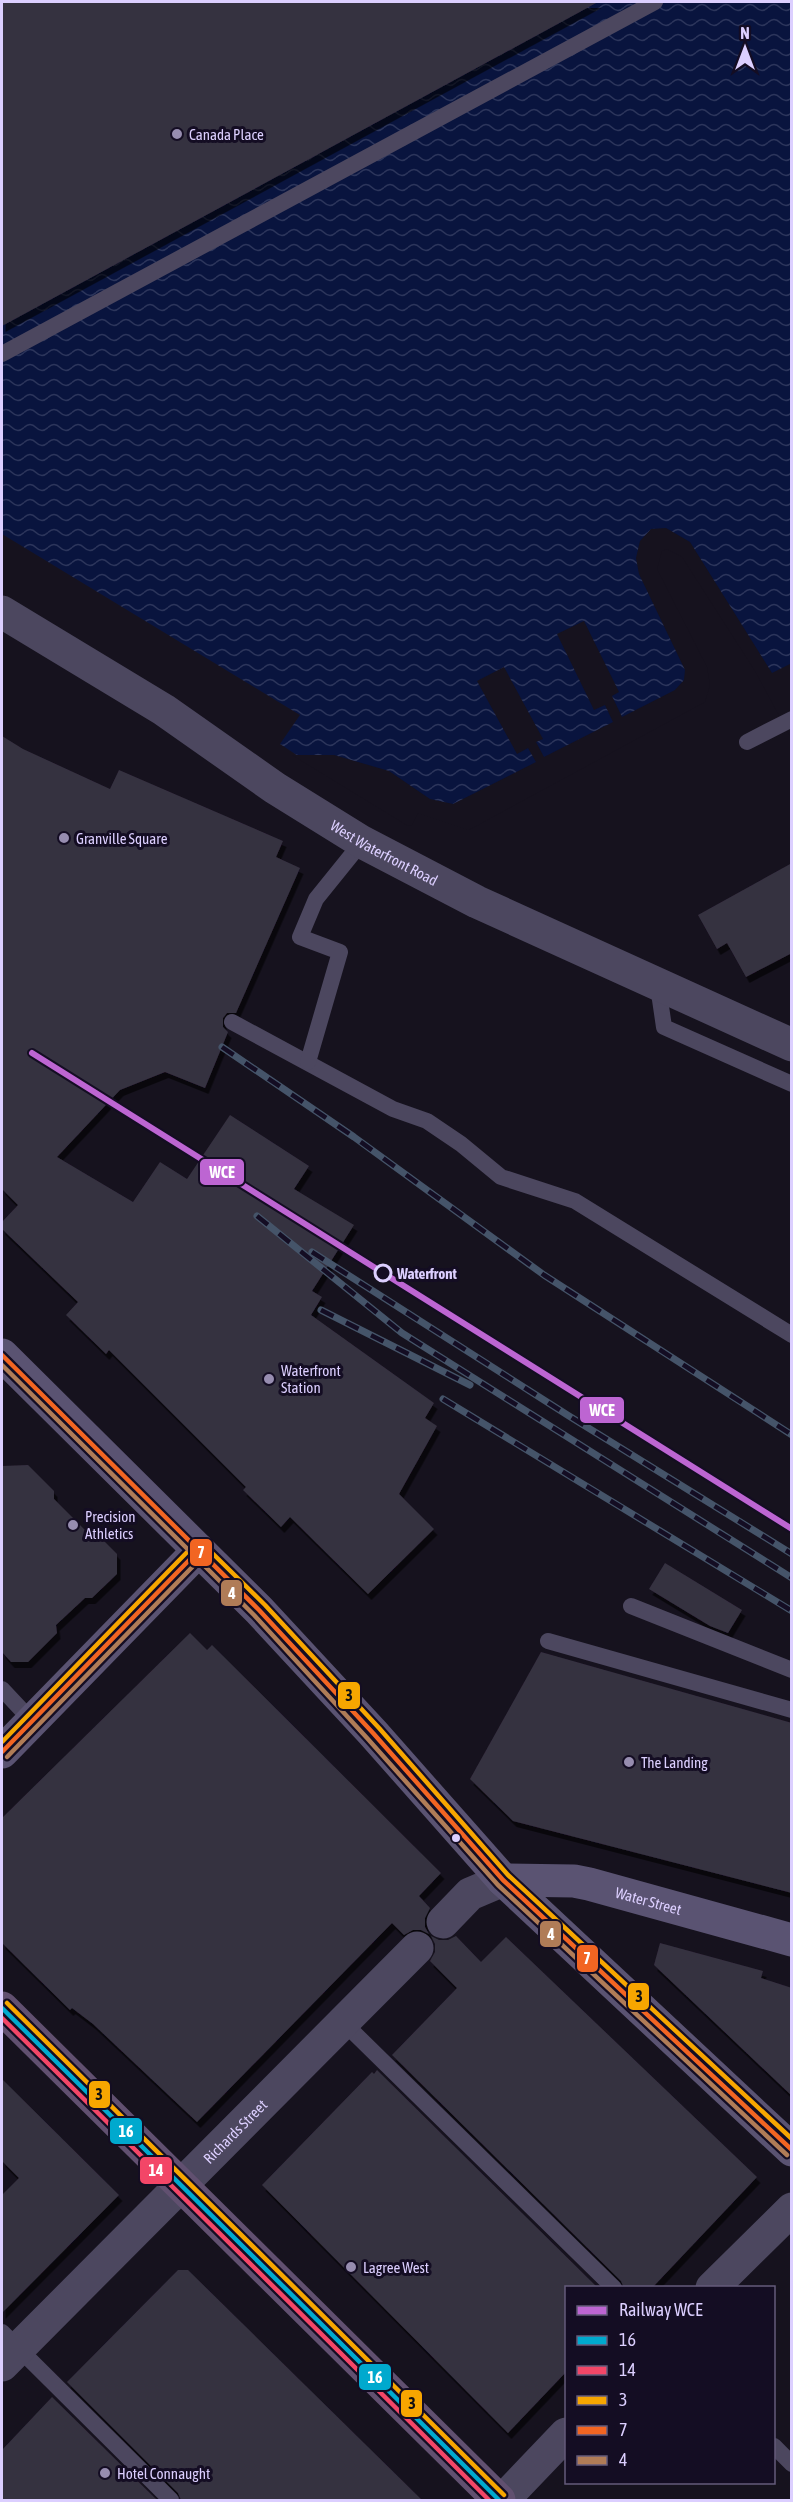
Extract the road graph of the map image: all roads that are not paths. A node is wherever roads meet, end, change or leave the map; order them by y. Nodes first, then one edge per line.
1 (655, 2) edge
2 (2, 354) edge
3 (2, 612) edge
4 (792, 719) edge
5 (747, 742) dead end
6 (362, 842) junction
7 (658, 986) junction
8 (232, 1022) dead end
9 (792, 1045) edge
10 (308, 1062) junction
11 (792, 1084) edge
12 (792, 1335) edge
13 (2, 1355) edge
14 (199, 1550) junction
15 (632, 1606) dead end
16 (548, 1641) dead end
17 (792, 1671) edge
18 (2, 1689) edge
19 (792, 1710) edge
20 (32, 1721) junction
21 (2, 1752) edge
22 (503, 1880) junction
23 (443, 1922) dead end
24 (792, 1940) edge
25 (417, 1948) dead end
26 (2, 2008) edge
27 (344, 2023) junction
28 (792, 2150) edge
29 (180, 2184) junction
30 (792, 2209) edge
31 (612, 2286) edge
32 (714, 2286) edge
33 (7, 2348) edge
34 (565, 2436) edge
35 (775, 2447) edge
36 (792, 2464) edge
37 (171, 2500) edge
38 (501, 2500) edge

1 - 2 lane
3 - 6 street, West Waterfront Road
4 - 5 lane
6 - 7 street, West Waterfront Road
6 - 10 lane
7 - 9 street, West Waterfront Road
7 - 11 lane
8 - 10 lane
10 - 12 lane
13 - 14 main road
14 - 20 main road
14 - 22 main road
15 - 17 lane
16 - 19 lane
18 - 20 lane
20 - 21 main road
22 - 23 street
22 - 24 main road, Water Street
22 - 28 main road
25 - 27 street, Richards Street
26 - 29 main road
27 - 29 street, Richards Street
27 - 31 lane
29 - 33 street, Richards Street
29 - 38 main road
30 - 32 street
33 - 37 lane
34 - 38 street
35 - 36 lane

